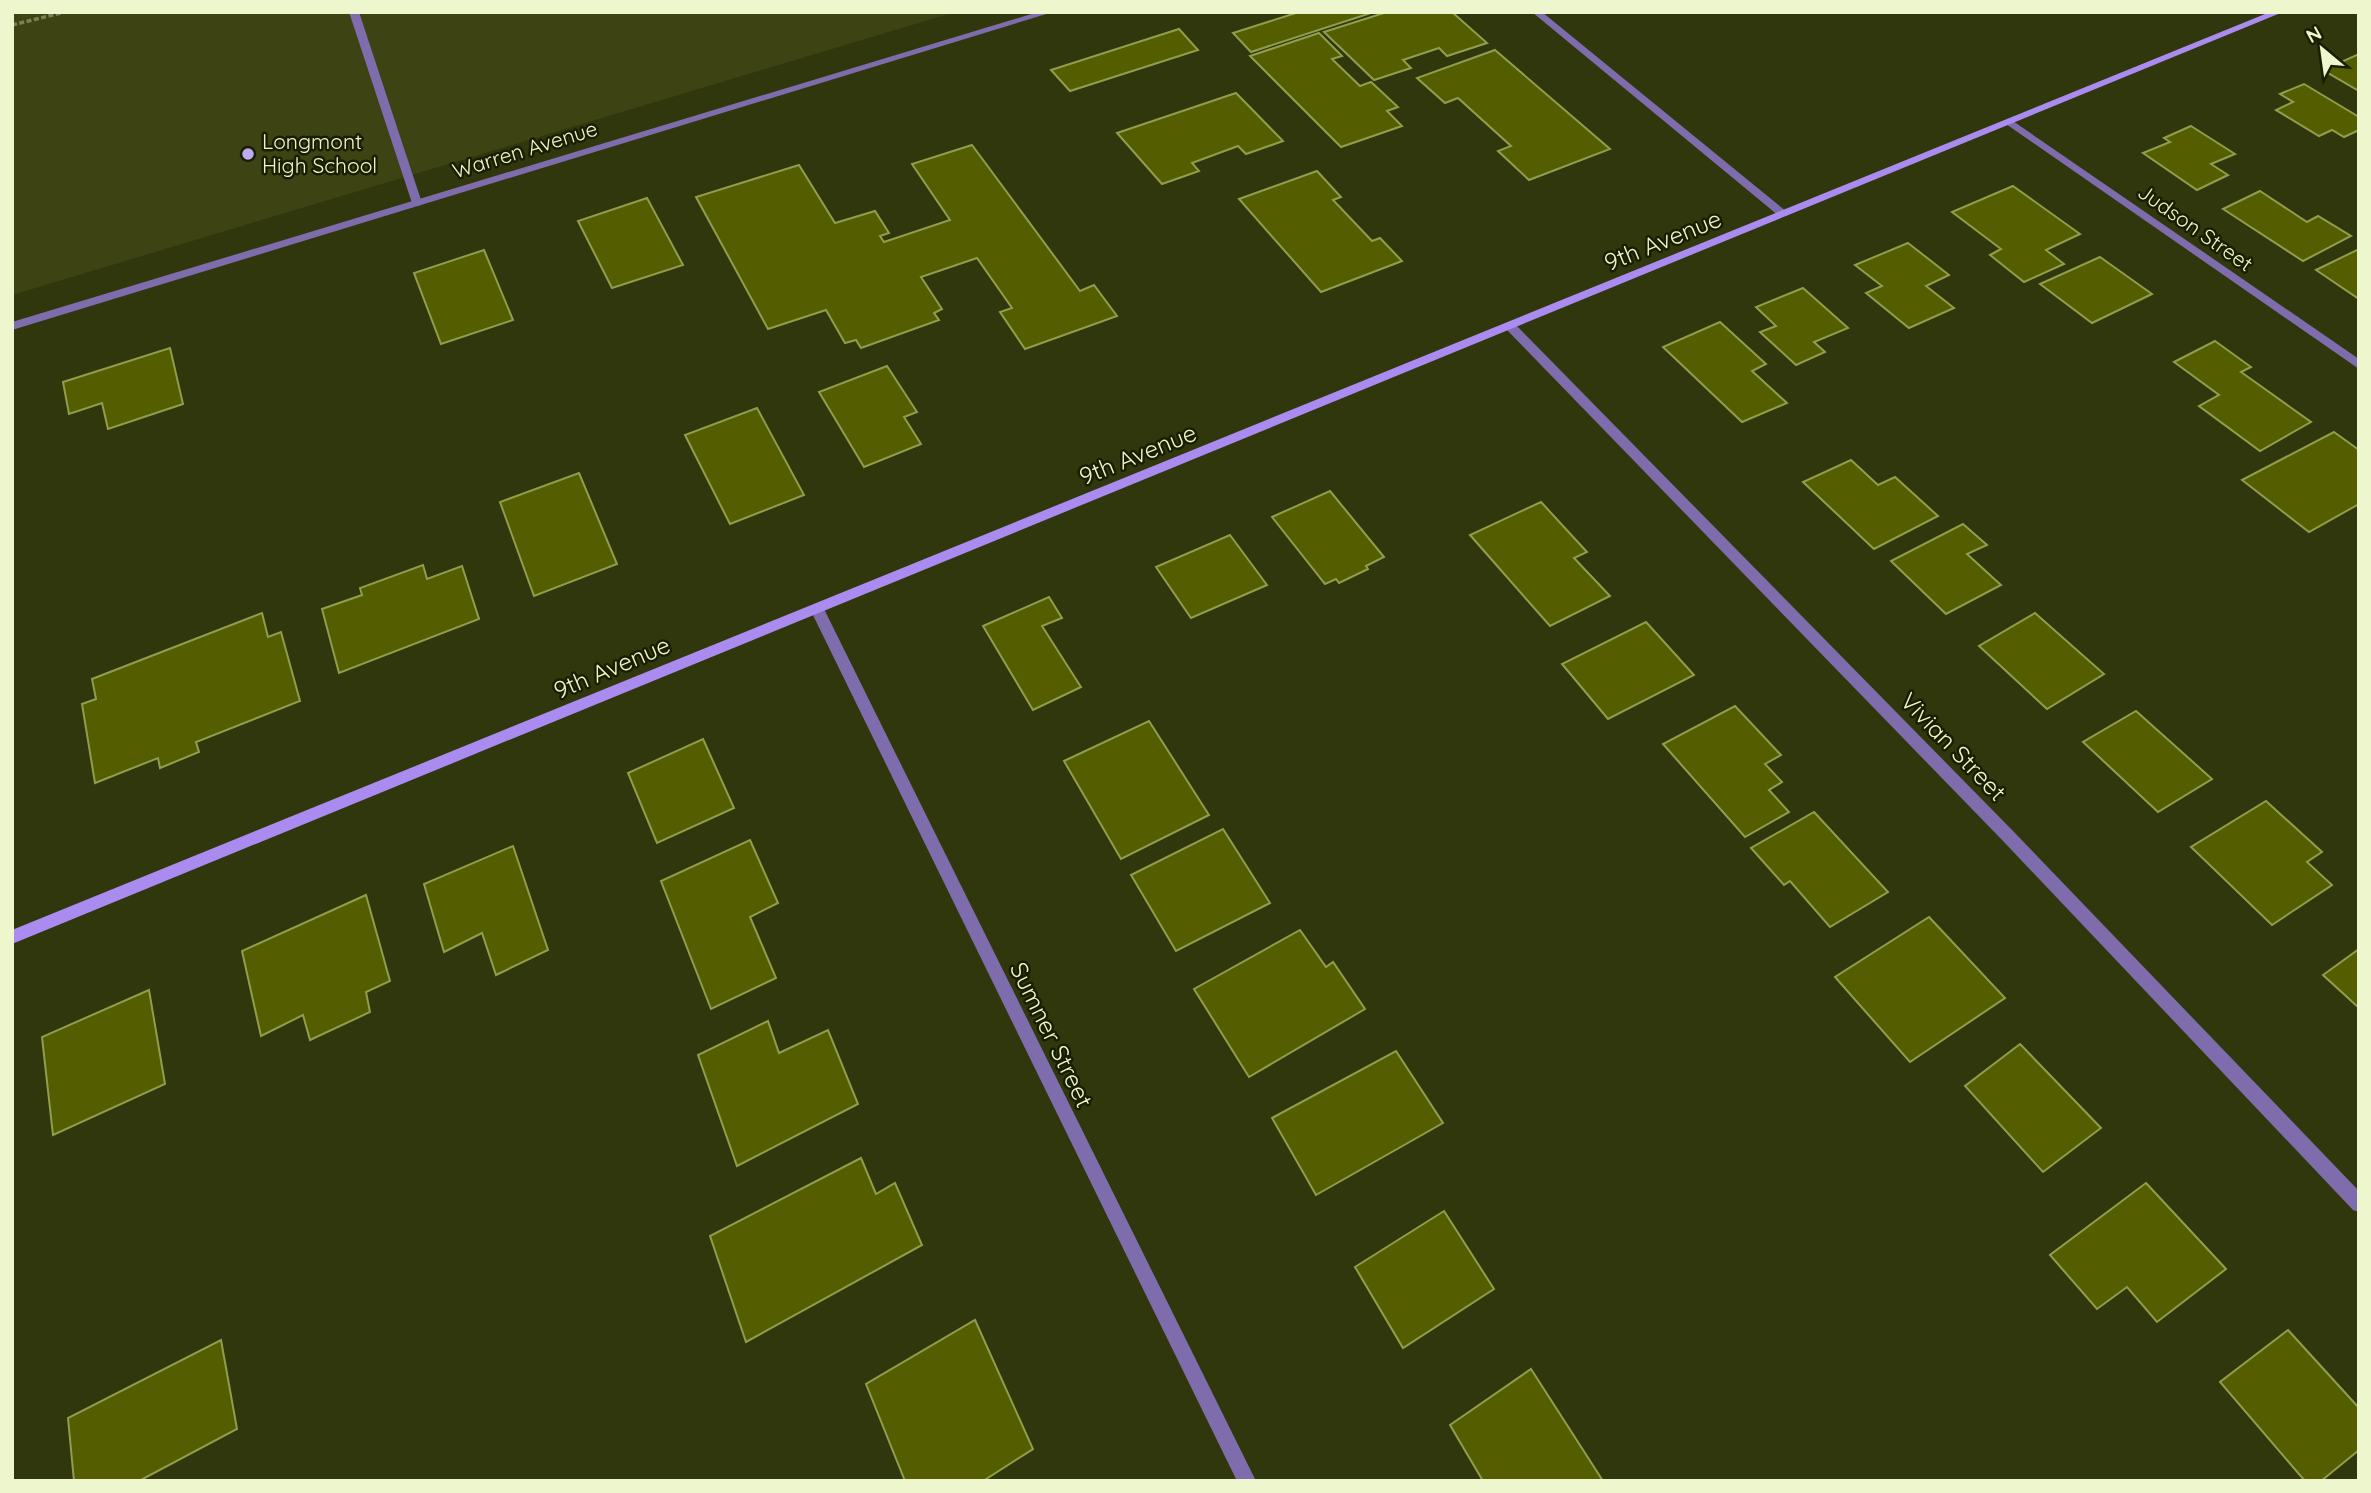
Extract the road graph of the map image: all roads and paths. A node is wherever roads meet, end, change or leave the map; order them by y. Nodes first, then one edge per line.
1 (65, 12) edge
2 (354, 12) edge
3 (1049, 12) edge
4 (1536, 12) edge
5 (2279, 12) edge
6 (12, 25) edge
7 (2010, 122) junction
8 (417, 203) junction
9 (1783, 214) junction
10 (12, 326) edge
11 (1510, 326) junction
12 (2359, 365) edge
13 (817, 609) junction
14 (12, 937) edge
15 (2359, 1203) edge
16 (1247, 1481) edge

1 - 6 path
2 - 8 street
3 - 8 street, Warren Avenue
4 - 9 street
5 - 7 main road, 9th Avenue
7 - 9 main road, 9th Avenue
7 - 12 street, Judson Street
8 - 10 street, Warren Avenue
9 - 11 main road, 9th Avenue
11 - 13 main road, 9th Avenue
11 - 15 street, Vivian Street
13 - 14 main road, 9th Avenue
13 - 16 street, Sumner Street

